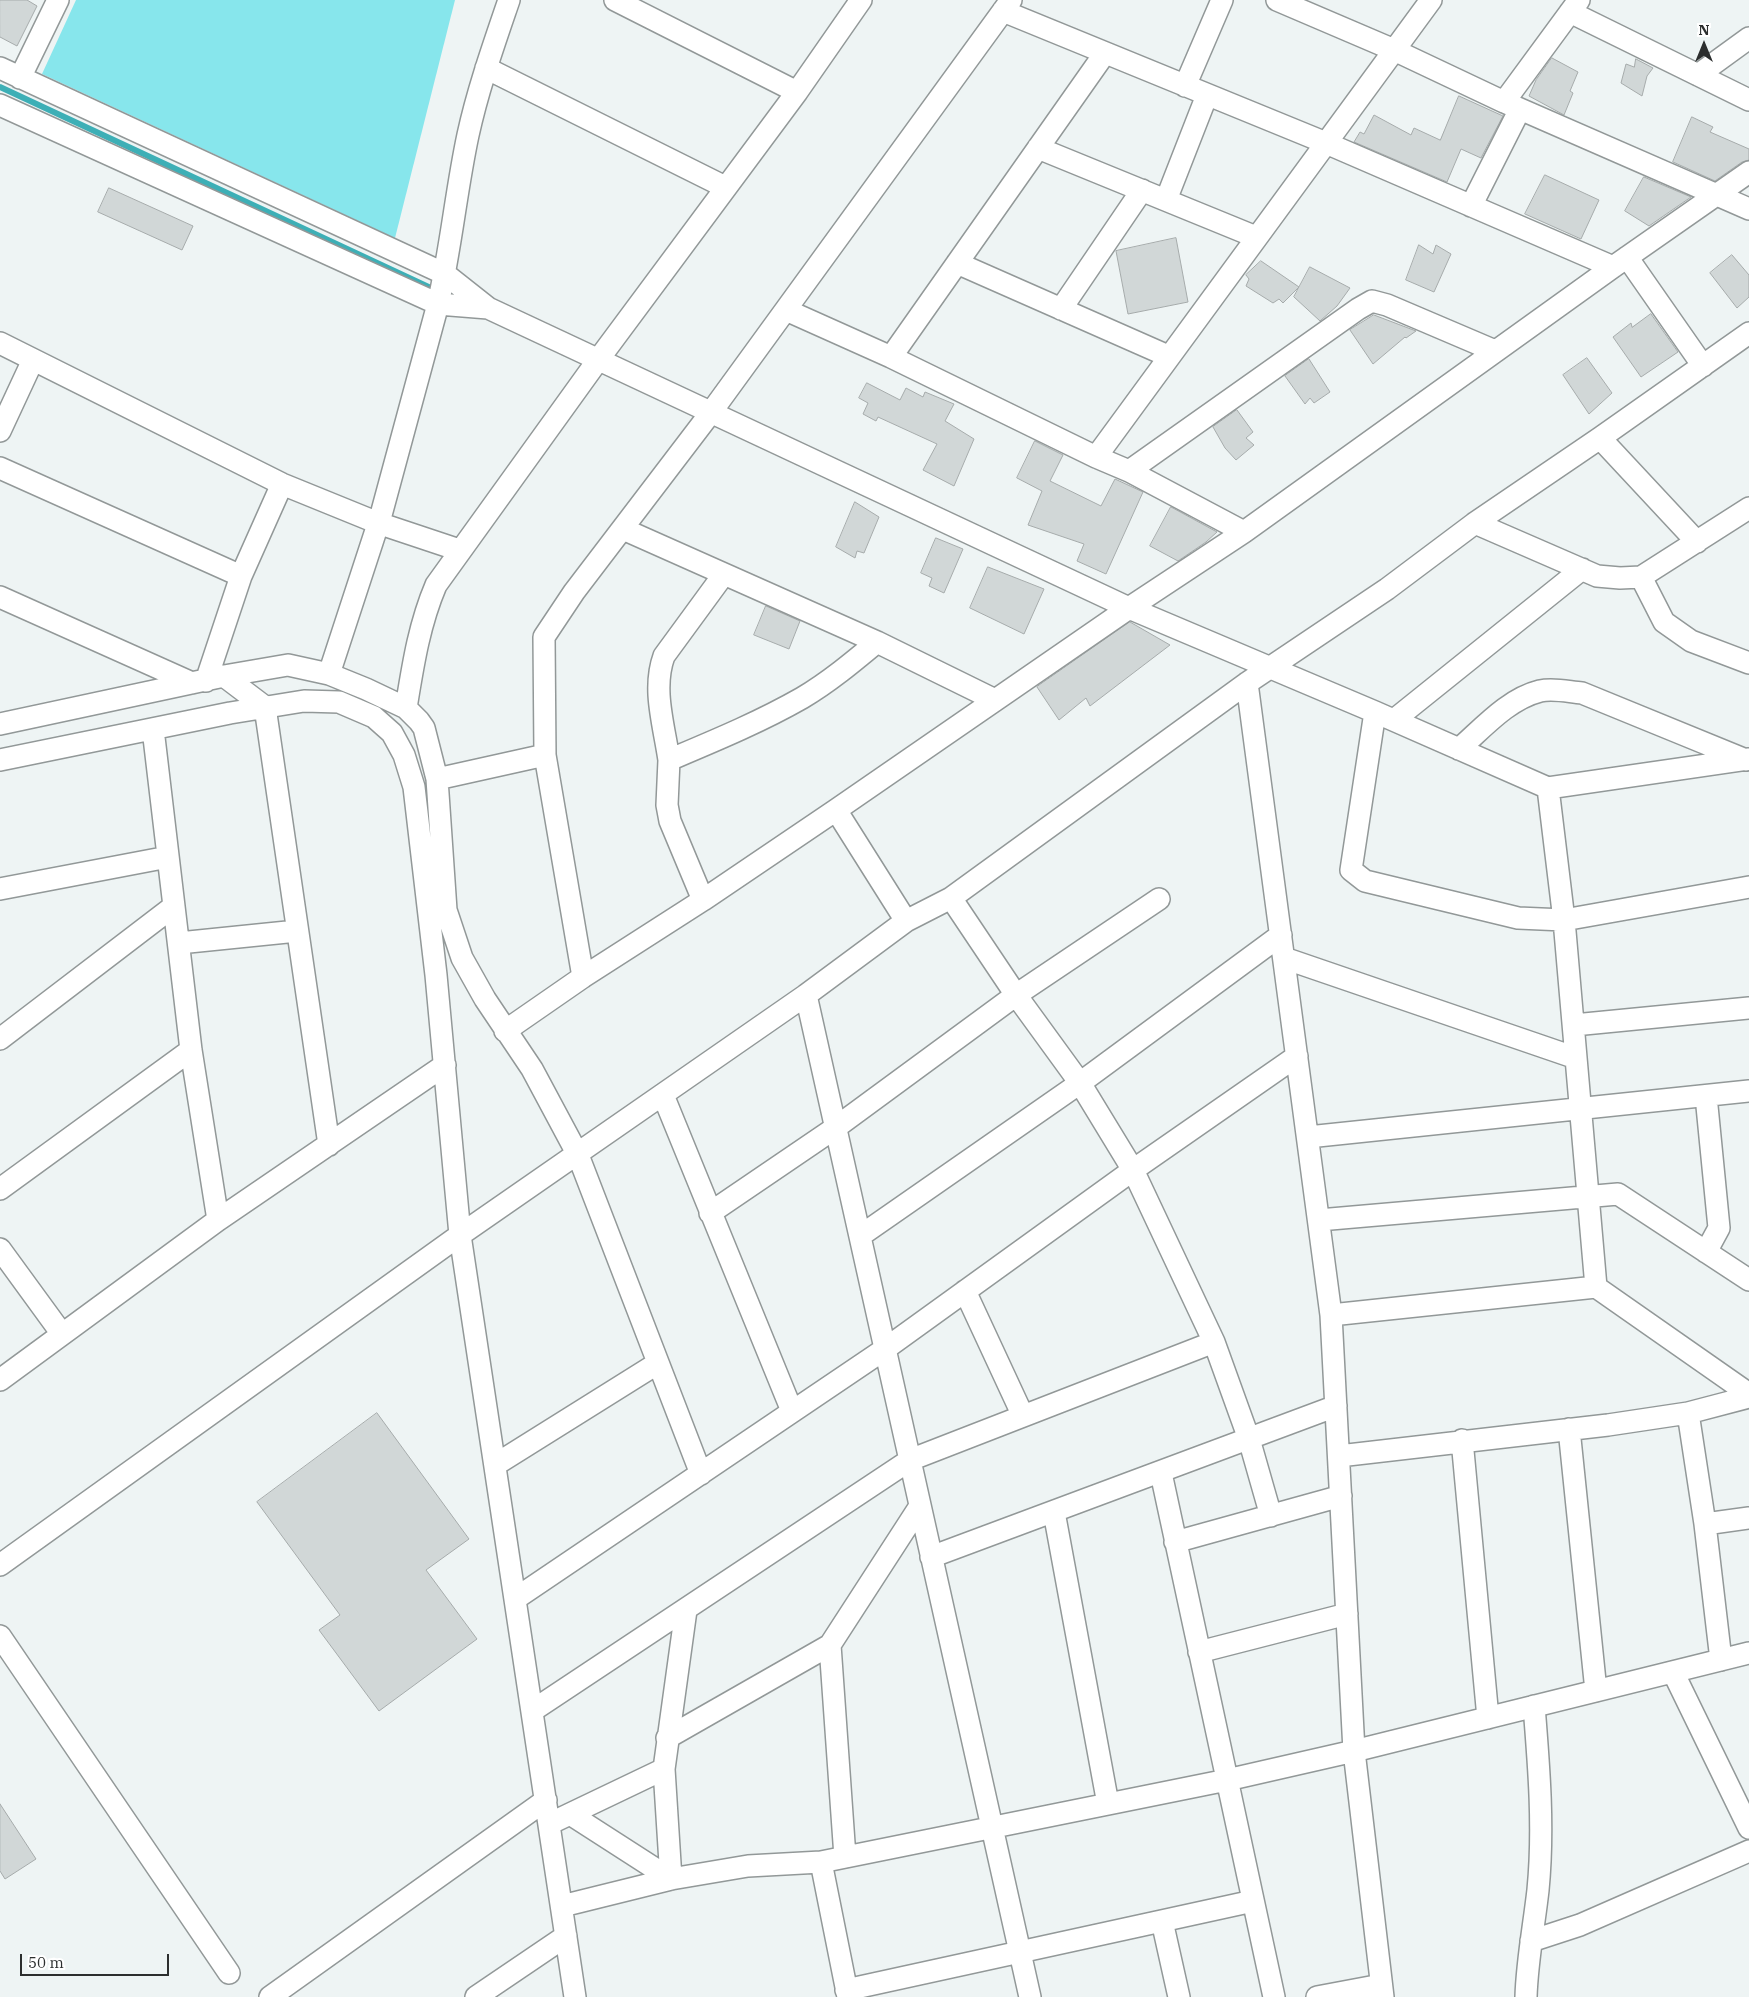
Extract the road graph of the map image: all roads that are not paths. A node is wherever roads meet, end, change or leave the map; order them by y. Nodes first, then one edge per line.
1 (58, 0) edge
2 (509, 0) edge
3 (615, 0) edge
4 (861, 0) edge
5 (1222, 0) edge
6 (1277, 0) edge
7 (1431, 0) edge
8 (1007, 5) edge
9 (1574, 6) edge
10 (1749, 38) edge
11 (1394, 50) junction
12 (1105, 53) junction
13 (0, 68) edge
14 (486, 68) junction
15 (1698, 75) junction
16 (20, 78) junction
17 (1185, 86) junction
18 (797, 92) junction
19 (1207, 95) junction
20 (1749, 100) edge
21 (0, 105) edge
22 (1512, 105) junction
23 (1326, 143) junction
24 (1038, 148) junction
25 (1749, 172) edge
26 (725, 187) junction
27 (1142, 190) junction
28 (1718, 195) junction
29 (1166, 200) junction
30 (1471, 206) junction
31 (1749, 209) edge
32 (1256, 236) junction
33 (957, 262) junction
34 (1620, 262) junction
35 (445, 274) junction
36 (438, 304) junction
37 (488, 308) junction
38 (1061, 309) junction
39 (786, 310) junction
40 (1749, 333) edge
41 (0, 344) edge
42 (1495, 351) junction
43 (1168, 356) junction
44 (891, 357) junction
45 (32, 360) junction
46 (598, 360) junction
47 (1703, 366) junction
48 (712, 411) junction
49 (0, 431) edge
50 (1600, 438) junction
51 (1096, 457) junction
52 (0, 468) edge
53 (1129, 470) junction
54 (282, 484) junction
55 (1749, 508) edge
56 (1474, 522) junction
57 (378, 523) junction
58 (623, 529) junction
59 (1244, 532) junction
60 (1697, 542) junction
61 (459, 550) junction
62 (1582, 569) junction
63 (724, 574) junction
64 (241, 576) junction
65 (1641, 576) junction
66 (5, 603) edge
67 (1129, 608) junction
68 (876, 642) junction
69 (1749, 663) edge
70 (1271, 668) junction
71 (329, 674) junction
72 (207, 680) junction
73 (1247, 684) junction
74 (995, 700) junction
75 (265, 706) junction
76 (406, 708) junction
77 (1385, 716) junction
78 (0, 724) edge
79 (153, 729) junction
80 (1460, 749) junction
81 (545, 755) junction
82 (1748, 759) edge
83 (0, 760) edge
84 (669, 760) junction
85 (437, 779) junction
86 (1548, 788) junction
87 (836, 810) junction
88 (168, 857) junction
89 (1749, 887) edge
90 (0, 889) edge
91 (950, 898) junction
92 (1159, 899) dead end
93 (703, 900) junction
94 (174, 906) junction
95 (1564, 920) junction
96 (906, 921) junction
97 (297, 931) junction
98 (1281, 935) junction
99 (179, 944) junction
100 (1284, 958) junction
101 (583, 977) junction
102 (806, 995) junction
103 (1016, 996) junction
104 (1749, 1008) edge
105 (1574, 1025) junction
106 (505, 1031) junction
107 (0, 1039) edge
108 (191, 1050) junction
109 (1297, 1056) junction
110 (1576, 1058) junction
111 (445, 1065) junction
112 (1080, 1083) junction
113 (1749, 1091) edge
114 (663, 1095) junction
115 (1706, 1096) junction
116 (1581, 1109) junction
117 (835, 1128) junction
118 (1308, 1137) junction
119 (328, 1145) junction
120 (578, 1156) junction
121 (1133, 1170) junction
122 (0, 1189) edge
123 (1589, 1197) junction
124 (710, 1213) junction
125 (218, 1220) junction
126 (1319, 1220) junction
127 (460, 1235) junction
128 (860, 1236) junction
129 (0, 1249) edge
130 (1706, 1252) junction
131 (1749, 1280) edge
132 (1596, 1287) junction
133 (965, 1291) junction
134 (1331, 1315) junction
135 (62, 1334) junction
136 (1214, 1342) junction
137 (885, 1349) junction
138 (658, 1363) junction
139 (0, 1380) edge
140 (1749, 1396) edge
141 (1336, 1406) junction
142 (792, 1411) junction
143 (1688, 1414) junction
144 (1023, 1416) junction
145 (1569, 1429) junction
146 (1249, 1440) junction
147 (1462, 1440) junction
148 (1339, 1456) junction
149 (910, 1460) junction
150 (495, 1466) junction
151 (1161, 1473) junction
152 (701, 1474) junction
153 (1341, 1496) junction
154 (920, 1506) junction
155 (1054, 1512) junction
156 (1270, 1516) junction
157 (1749, 1518) edge
158 (1706, 1524) junction
159 (1175, 1542) junction
160 (931, 1557) junction
161 (0, 1565) edge
162 (515, 1599) junction
163 (686, 1610) junction
164 (1347, 1614) junction
165 (0, 1636) edge
166 (830, 1645) junction
167 (1199, 1652) junction
168 (1749, 1653) edge
169 (1721, 1660) junction
170 (1673, 1672) junction
171 (1596, 1691) junction
172 (1534, 1706) junction
173 (532, 1711) junction
174 (1488, 1718) junction
175 (667, 1738) junction
176 (1354, 1751) junction
177 (664, 1769) junction
178 (1227, 1780) junction
179 (546, 1800) junction
180 (1108, 1804) junction
181 (570, 1814) junction
182 (549, 1824) junction
183 (1749, 1828) edge
184 (992, 1829) junction
185 (1749, 1851) edge
186 (845, 1858) junction
187 (822, 1862) junction
188 (671, 1879) junction
189 (1253, 1901) junction
190 (562, 1906) junction
191 (1162, 1921) junction
192 (566, 1936) junction
193 (1531, 1941) junction
194 (1019, 1952) junction
195 (229, 1973) dead end
196 (1382, 1991) edge
197 (847, 1993) edge
198 (270, 1997) edge
199 (476, 1997) edge
200 (576, 1997) edge
201 (1030, 1997) edge
202 (1179, 1997) edge
203 (1274, 1997) edge
204 (1317, 1997) edge
205 (1526, 1997) edge

1 - 16 street
2 - 14 street
3 - 18 street
4 - 18 street
5 - 17 street
6 - 11 street
7 - 11 street
8 - 12 street
8 - 39 street
9 - 15 street
9 - 22 street
10 - 15 street
11 - 22 street
11 - 23 street
12 - 17 street
12 - 24 street
13 - 16 street
14 - 26 street
14 - 35 street
15 - 20 street
16 - 35 street
17 - 19 street
18 - 26 street
19 - 23 street
19 - 29 street
21 - 36 street
22 - 28 street
22 - 30 street
23 - 30 street
23 - 32 street
24 - 27 street
24 - 33 street
25 - 28 street
26 - 46 street
27 - 29 street
27 - 38 street
28 - 31 street
28 - 34 street
29 - 32 street
30 - 34 street
32 - 43 street
33 - 38 street
33 - 44 street
34 - 42 street
34 - 47 street
35 - 36 street
35 - 37 street
36 - 37 street
36 - 57 street
37 - 46 street
38 - 43 street
39 - 44 street
39 - 48 street
40 - 47 street
41 - 45 street
42 - 53 street
42 - 59 street
43 - 51 street
44 - 51 street
45 - 49 street
45 - 54 street
46 - 48 street
46 - 61 street
47 - 50 street
48 - 58 street
48 - 67 street
50 - 56 street
50 - 60 street
51 - 53 street
52 - 64 street
53 - 59 street
54 - 57 street
54 - 64 street
55 - 60 street
56 - 62 street
56 - 70 street
57 - 61 street
57 - 71 street
58 - 63 street
58 - 81 street
59 - 67 street
60 - 65 street
61 - 76 street
62 - 65 street
62 - 77 street
63 - 68 street
63 - 84 street
64 - 72 street
65 - 69 street
66 - 72 street
67 - 70 street
67 - 74 street
68 - 74 street
68 - 84 street
70 - 73 street
70 - 77 street
71 - 72 street
71 - 76 street
72 - 75 street
72 - 78 street
73 - 91 street
73 - 98 street
74 - 87 street
75 - 79 street
75 - 97 street
75 - 111 street
76 - 85 street
77 - 80 street
77 - 95 street
79 - 83 street
79 - 88 street
80 - 82 street
80 - 86 street
81 - 85 street
81 - 101 street
82 - 86 street
84 - 93 street
85 - 106 street
86 - 95 street
87 - 93 street
87 - 96 street
88 - 90 street
88 - 94 street
89 - 95 street
91 - 96 street
91 - 103 street
92 - 103 street
93 - 101 street
94 - 99 street
94 - 107 street
95 - 105 street
96 - 102 street
97 - 99 street
97 - 119 street
98 - 100 street
98 - 112 street
99 - 108 street
100 - 109 street
100 - 110 street
101 - 106 street
102 - 114 street
102 - 117 street
103 - 112 street
103 - 117 street
104 - 105 street
105 - 110 street
106 - 120 street
108 - 122 street
108 - 125 street
109 - 118 street
109 - 121 street
110 - 116 street
111 - 119 street
111 - 127 street
112 - 121 street
112 - 128 street
113 - 115 street
114 - 120 street
114 - 124 street
115 - 116 street
115 - 130 street
116 - 118 street
116 - 123 street
117 - 124 street
117 - 128 street
118 - 126 street
119 - 125 street
120 - 127 street
120 - 138 street
121 - 133 street
121 - 136 street
123 - 126 street
123 - 130 street
123 - 132 street
124 - 142 street
125 - 135 street
126 - 134 street
127 - 150 street
127 - 161 street
128 - 137 street
129 - 135 street
130 - 131 street
132 - 134 street
132 - 140 street
133 - 137 street
133 - 144 street
134 - 141 street
135 - 139 street
136 - 144 street
136 - 146 street
137 - 142 street
137 - 149 street
138 - 150 street
138 - 152 street
140 - 143 street
141 - 146 street
141 - 148 street
142 - 152 street
143 - 145 street
143 - 158 street
144 - 149 street
145 - 147 street
145 - 171 street
146 - 151 street
146 - 156 street
147 - 148 street
147 - 174 street
148 - 153 street
149 - 154 street
149 - 163 street
150 - 162 street
151 - 155 street
151 - 159 street
152 - 162 street
153 - 156 street
153 - 164 street
154 - 160 street
154 - 166 street
155 - 160 street
155 - 180 street
156 - 159 street
157 - 158 street
158 - 169 street
159 - 167 street
160 - 184 street
162 - 173 street
163 - 173 street
163 - 175 street
164 - 167 street
164 - 176 street
165 - 195 street
166 - 175 street
166 - 186 street
167 - 178 street
168 - 169 street
169 - 170 street
170 - 171 street
170 - 183 street
171 - 172 street
172 - 174 street
172 - 193 street
173 - 179 street
174 - 176 street
175 - 177 street
176 - 178 street
176 - 196 street
177 - 181 street
177 - 188 street
178 - 180 street
178 - 189 street
179 - 182 street
179 - 198 street
180 - 184 street
181 - 182 street
181 - 188 street
182 - 190 street
184 - 186 street
184 - 194 street
185 - 193 street
186 - 187 street
187 - 188 street
187 - 197 street
188 - 190 street
189 - 191 street
189 - 203 street
190 - 192 street
191 - 194 street
191 - 202 street
192 - 199 street
192 - 200 street
193 - 205 street
194 - 197 street
194 - 201 street
196 - 204 street

